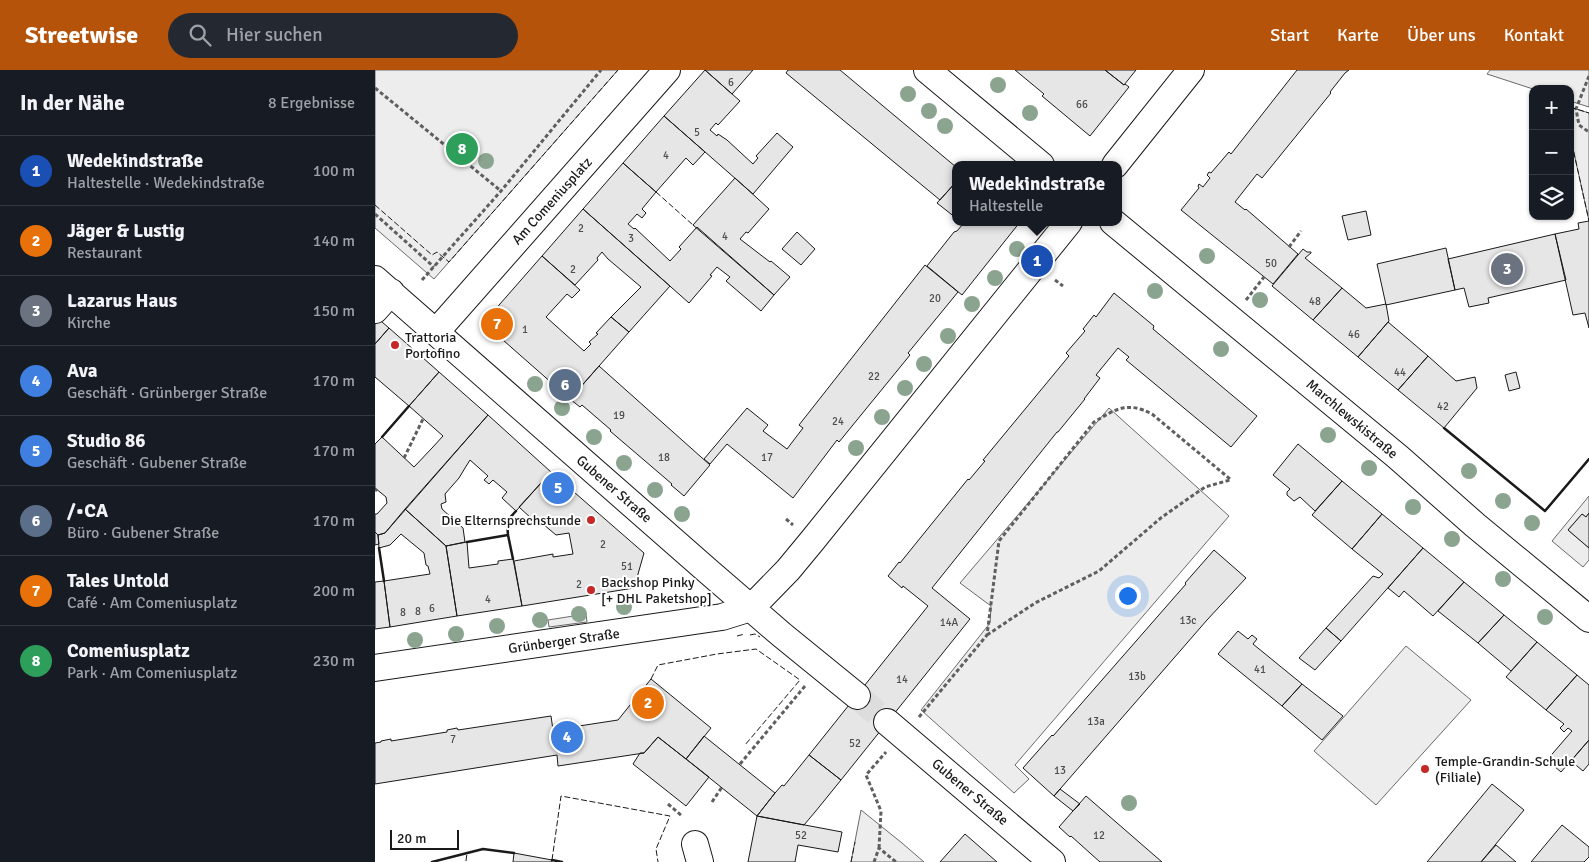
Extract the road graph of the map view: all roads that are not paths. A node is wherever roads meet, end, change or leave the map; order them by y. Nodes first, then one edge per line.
1 (667, 70) edge
2 (927, 70) edge
3 (1191, 70) edge
4 (1036, 161) edge
5 (1118, 161) edge
6 (1066, 226) edge
7 (1118, 226) edge
8 (380, 294) edge
9 (436, 332) junction
10 (751, 608) junction
11 (1589, 619) edge
12 (375, 668) edge
13 (857, 696) tunnel mouth
14 (887, 722) tunnel mouth
15 (1052, 862) edge

1 - 9 street, Am Comeniusplatz
2 - 4 street
3 - 5 street
6 - 10 street
7 - 11 street, Marchlewskistraße
8 - 9 street, Gubener Straße
9 - 10 street, Gubener Straße
10 - 12 street, Grünberger Straße
10 - 13 street, Gubener Straße
14 - 15 street, Gubener Straße

